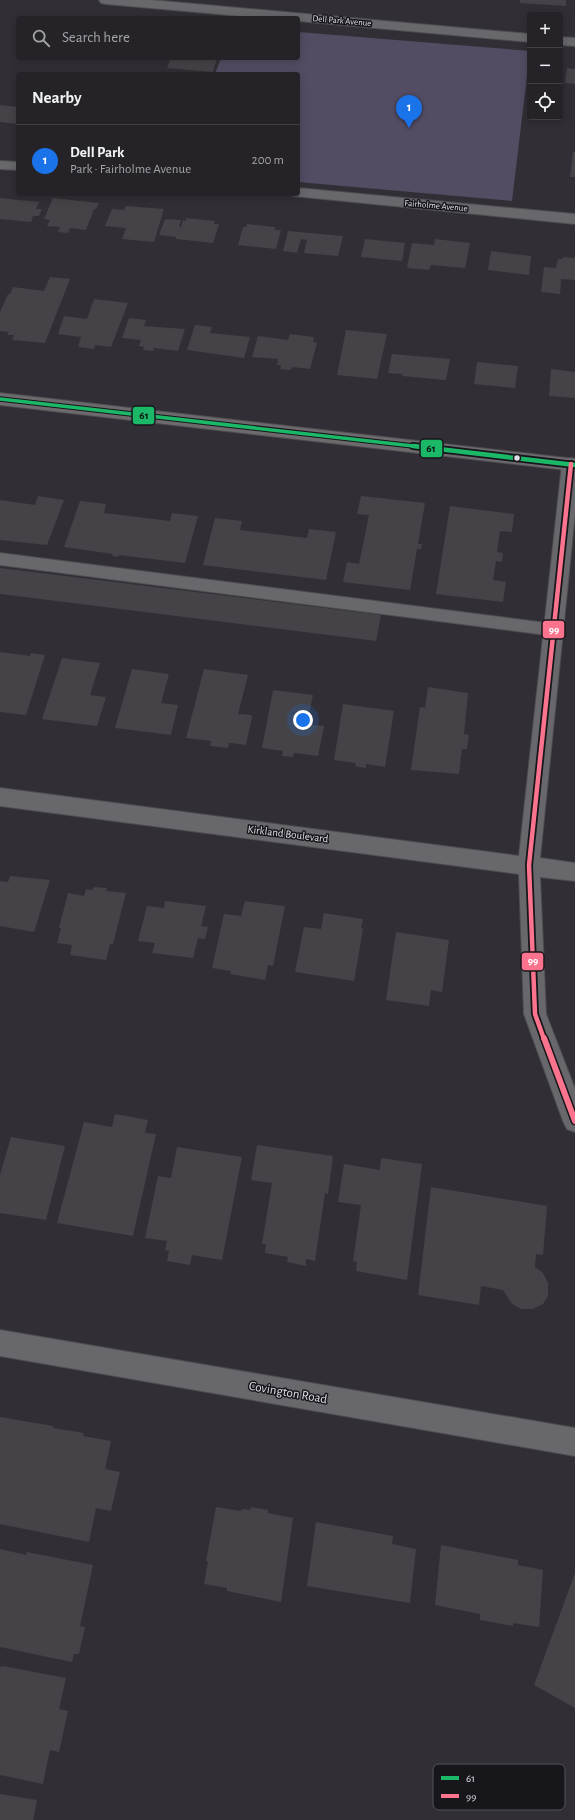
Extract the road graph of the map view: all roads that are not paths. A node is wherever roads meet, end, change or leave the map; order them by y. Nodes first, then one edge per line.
1 (106, 0) edge
2 (285, 16) edge
3 (300, 17) edge
4 (527, 38) edge
5 (563, 41) edge
6 (575, 42) edge
7 (0, 164) edge
8 (16, 166) edge
9 (300, 193) edge
10 (575, 220) edge
11 (0, 399) edge
12 (573, 465) edge
13 (0, 559) edge
14 (554, 630) junction
15 (0, 797) edge
16 (530, 865) junction
17 (575, 872) edge
18 (575, 1121) edge
19 (0, 1343) edge
20 (575, 1442) edge

1 - 2 street, Dell Park Avenue
3 - 4 street, Dell Park Avenue
5 - 6 street
7 - 8 street
9 - 10 street, Fairholme Avenue
11 - 12 main road
12 - 14 street
13 - 14 lane
14 - 16 street
15 - 16 street, Kirkland Boulevard
16 - 17 street, Kirkland Boulevard
16 - 18 street
19 - 20 street, Covington Road

